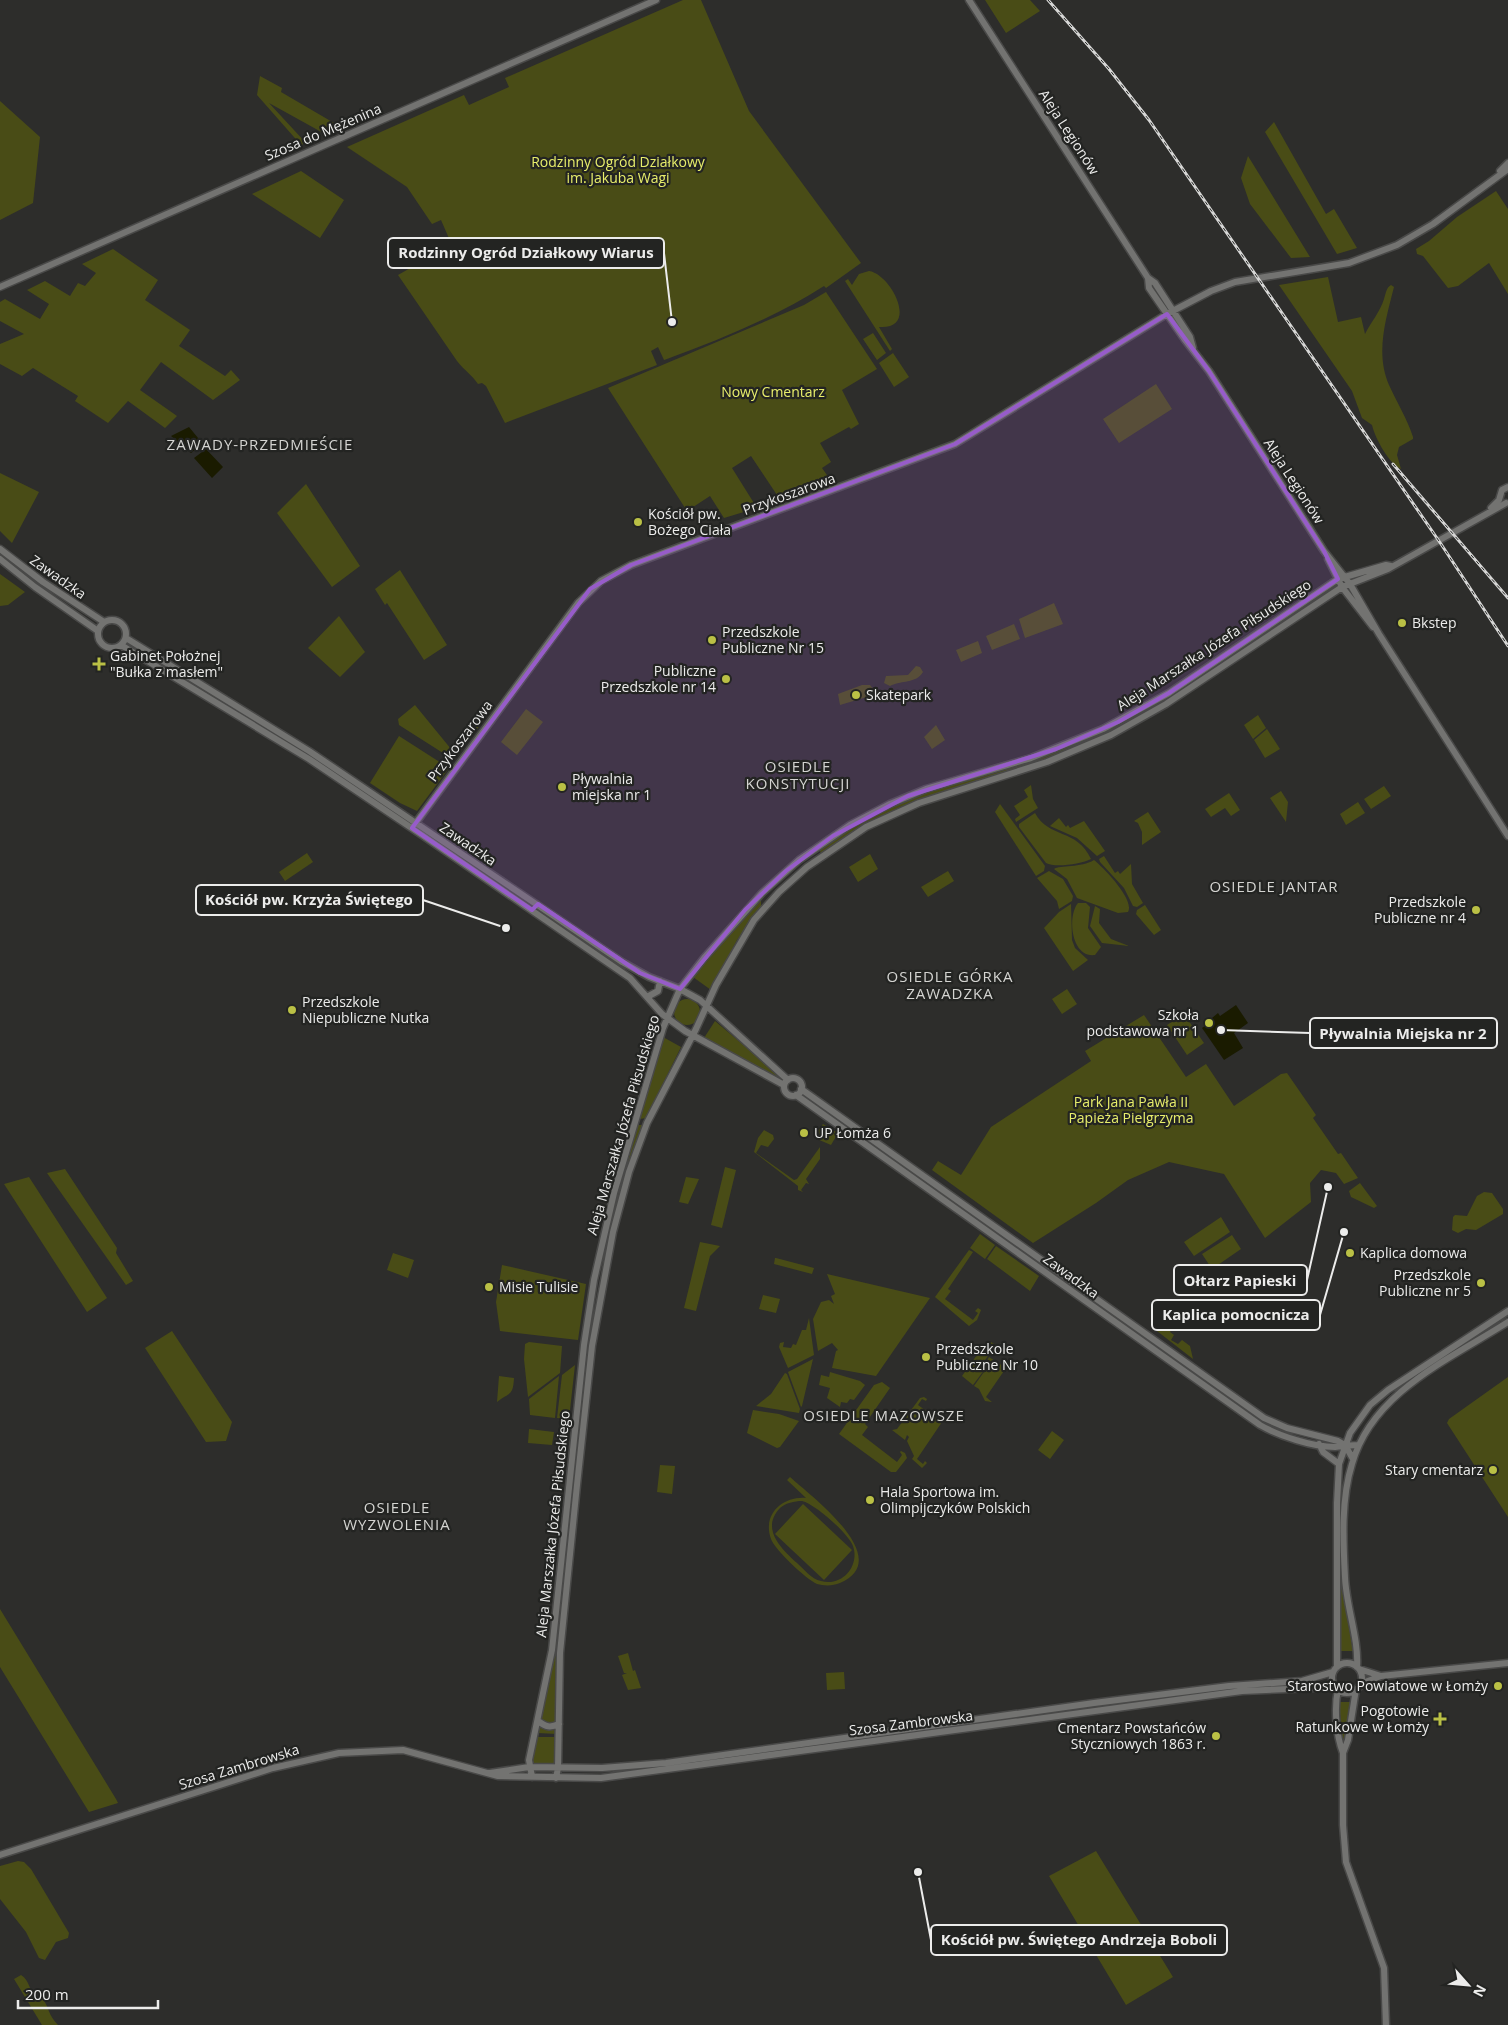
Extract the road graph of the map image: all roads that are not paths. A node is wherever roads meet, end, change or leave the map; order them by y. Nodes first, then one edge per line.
1 (656, 0) edge
2 (969, 0) edge
3 (1508, 164) edge
4 (1508, 169) edge
5 (1492, 179) junction
6 (0, 288) edge
7 (1170, 313) junction
8 (1508, 487) edge
9 (1500, 496) junction
10 (1507, 503) edge
11 (1486, 514) junction
12 (0, 549) edge
13 (0, 559) edge
14 (1391, 566) junction
15 (1341, 578) junction
16 (1350, 584) junction
17 (1342, 587) junction
18 (104, 622) junction
19 (98, 631) junction
20 (1379, 634) junction
21 (126, 638) junction
22 (121, 645) junction
23 (414, 825) junction
24 (1508, 836) edge
25 (537, 903) junction
26 (532, 910) junction
27 (546, 910) junction
28 (541, 916) junction
29 (660, 981) junction
30 (680, 989) junction
31 (647, 997) junction
32 (707, 1007) junction
33 (666, 1018) junction
34 (693, 1035) junction
35 (786, 1082) junction
36 (799, 1092) junction
37 (1508, 1311) edge
38 (1508, 1322) edge
39 (1359, 1419) junction
40 (1368, 1428) junction
41 (1319, 1444) junction
42 (1345, 1445) junction
43 (1359, 1445) junction
44 (1353, 1459) junction
45 (1340, 1464) junction
46 (1508, 1663) edge
47 (1359, 1666) junction
48 (1334, 1668) junction
49 (1381, 1676) junction
50 (1316, 1679) junction
51 (1317, 1688) junction
52 (1337, 1688) junction
53 (1359, 1688) junction
54 (1328, 1689) junction
55 (1336, 1697) junction
56 (1025, 1713) junction
57 (1027, 1720) junction
58 (538, 1721) junction
59 (560, 1724) junction
60 (1343, 1753) junction
61 (529, 1767) junction
62 (618, 1767) junction
63 (558, 1768) junction
64 (490, 1773) junction
65 (619, 1776) junction
66 (532, 1777) junction
67 (556, 1778) junction
68 (0, 1855) edge
69 (1386, 2025) edge

1 - 6 street, Szosa do Mężenina
2 - 7 street, Aleja Legionów
3 - 5 street
4 - 5 street
5 - 7 street, Przykoszarowa
7 - 15 street, Aleja Legionów
7 - 23 street, Przykoszarowa
8 - 9 street, Aleja Marszałka Józefa Piłsudskiego
9 - 10 street, Aleja Marszałka Józefa Piłsudskiego
9 - 11 street, Aleja Marszałka Józefa Piłsudskiego
10 - 11 street, Aleja Marszałka Józefa Piłsudskiego
11 - 14 street, Aleja Marszałka Józefa Piłsudskiego
12 - 18 street, Zawadzka
13 - 19 street, Zawadzka
14 - 15 street, Aleja Marszałka Józefa Piłsudskiego
14 - 16 street, Aleja Marszałka Józefa Piłsudskiego
15 - 16 street, Aleja Legionów
15 - 17 street, Aleja Legionów
15 - 30 street, Aleja Marszałka Józefa Piłsudskiego
16 - 17 street, Aleja Marszałka Józefa Piłsudskiego
16 - 20 street, Aleja Legionów
17 - 20 street, Aleja Legionów
17 - 32 street, Aleja Marszałka Józefa Piłsudskiego
18 - 19 street
18 - 21 street
19 - 22 street
20 - 24 street, Aleja Legionów
21 - 22 street
21 - 23 street, Zawadzka
22 - 23 street, Zawadzka
23 - 25 street, Zawadzka
23 - 26 street, Zawadzka
25 - 26 street
25 - 27 street, Zawadzka
26 - 28 street, Zawadzka
27 - 28 street
27 - 29 street, Zawadzka
28 - 31 street, Zawadzka
29 - 30 street, Zawadzka
29 - 31 street
30 - 32 street, Zawadzka
30 - 33 street, Aleja Marszałka Józefa Piłsudskiego
31 - 33 street, Zawadzka
32 - 34 street, Aleja Marszałka Józefa Piłsudskiego
32 - 35 street, Zawadzka
33 - 34 street, Zawadzka
33 - 58 street, Aleja Marszałka Józefa Piłsudskiego
34 - 35 street, Zawadzka
34 - 59 street, Aleja Marszałka Józefa Piłsudskiego
35 - 36 street
35 - 36 street
36 - 41 street, Zawadzka
36 - 42 street, Zawadzka
37 - 39 street
38 - 40 street
39 - 40 street
39 - 42 street
40 - 43 street
41 - 42 street, Zawadzka
41 - 45 street
42 - 43 street, Zawadzka
42 - 44 street
42 - 45 street
43 - 44 street
44 - 47 street
45 - 48 street
46 - 49 street
47 - 48 street
47 - 49 street
47 - 53 street
48 - 50 street, Szosa Zambrowska
48 - 52 street
49 - 53 street
50 - 51 street
50 - 56 street, Szosa Zambrowska
51 - 54 street, Szosa Zambrowska
51 - 57 street, Szosa Zambrowska
52 - 53 street
52 - 54 street, Szosa Zambrowska
52 - 55 street
53 - 60 street
54 - 55 street
55 - 60 street
56 - 57 street
56 - 62 street, Szosa Zambrowska
57 - 65 street, Szosa Zambrowska
58 - 59 street
58 - 61 street, Aleja Marszałka Józefa Piłsudskiego
59 - 63 street, Aleja Marszałka Józefa Piłsudskiego
60 - 69 street
61 - 63 street, Szosa Zambrowska
61 - 64 street, Szosa Zambrowska
61 - 66 street, Aleja Marszałka Józefa Piłsudskiego
62 - 63 street, Szosa Zambrowska
62 - 65 street
63 - 67 street, Aleja Marszałka Józefa Piłsudskiego
64 - 66 street, Szosa Zambrowska
64 - 68 street, Szosa Zambrowska
65 - 67 street, Szosa Zambrowska
66 - 67 street, Szosa Zambrowska

